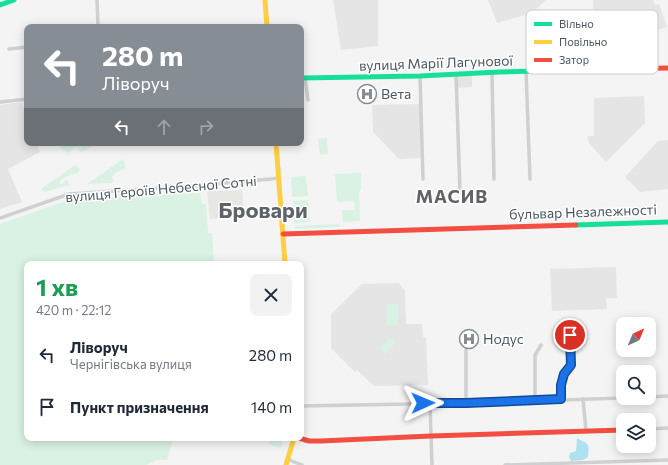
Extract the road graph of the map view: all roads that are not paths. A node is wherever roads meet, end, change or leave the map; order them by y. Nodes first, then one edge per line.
1 (14, 0) edge
2 (97, 0) edge
3 (265, 0) edge
4 (0, 5) edge
5 (98, 24) edge
6 (267, 24) edge
7 (24, 47) edge
8 (9, 49) dead end
9 (658, 68) edge
10 (668, 68) edge
11 (526, 71) edge
12 (492, 73) junction
13 (456, 74) junction
14 (526, 74) edge
15 (420, 76) junction
16 (304, 78) edge
17 (304, 82) edge
18 (24, 99) edge
19 (308, 100) dead end
20 (0, 102) edge
21 (276, 146) edge
22 (278, 178) junction
23 (423, 179) dead end
24 (494, 179) dead end
25 (530, 179) dead end
26 (460, 192) dead end
27 (0, 218) edge
28 (668, 222) edge
29 (283, 234) junction
30 (285, 261) edge
31 (570, 335) dead end
32 (541, 344) dead end
33 (466, 350) dead end
34 (668, 396) edge
35 (656, 397) edge
36 (616, 398) edge
37 (561, 399) junction
38 (583, 399) junction
39 (535, 400) junction
40 (430, 403) junction
41 (466, 403) junction
42 (304, 406) edge
43 (656, 428) edge
44 (668, 428) edge
45 (616, 430) edge
46 (586, 431) junction
47 (431, 436) junction
48 (304, 440) edge
49 (293, 441) edge
50 (668, 460) edge
51 (287, 462) edge
52 (589, 464) edge
53 (302, 465) edge
54 (432, 465) edge
55 (505, 465) edge

1 - 4 street
2 - 5 street
3 - 6 street
7 - 8 street
9 - 10 street, вулиця Марії Лагунової
11 - 12 street, вулиця Марії Лагунової
12 - 13 street, вулиця Марії Лагунової
12 - 24 street
13 - 15 street, вулиця Марії Лагунової
13 - 26 street
14 - 25 street
15 - 16 street, вулиця Марії Лагунової
15 - 23 street
17 - 19 street
18 - 20 street
21 - 22 street
22 - 27 street, вулиця Героїв Небесної Сотні
22 - 29 street
28 - 29 street, бульвар Незалежності
29 - 30 street
31 - 37 street
32 - 39 street
33 - 41 street
34 - 35 street
36 - 38 street
37 - 38 street
37 - 39 street
38 - 46 street
39 - 41 street
40 - 41 street
40 - 42 street
40 - 47 street
43 - 44 street
45 - 46 street
46 - 47 street
47 - 48 street
47 - 54 street
49 - 51 street
50 - 52 street
51 - 53 street
52 - 55 street

